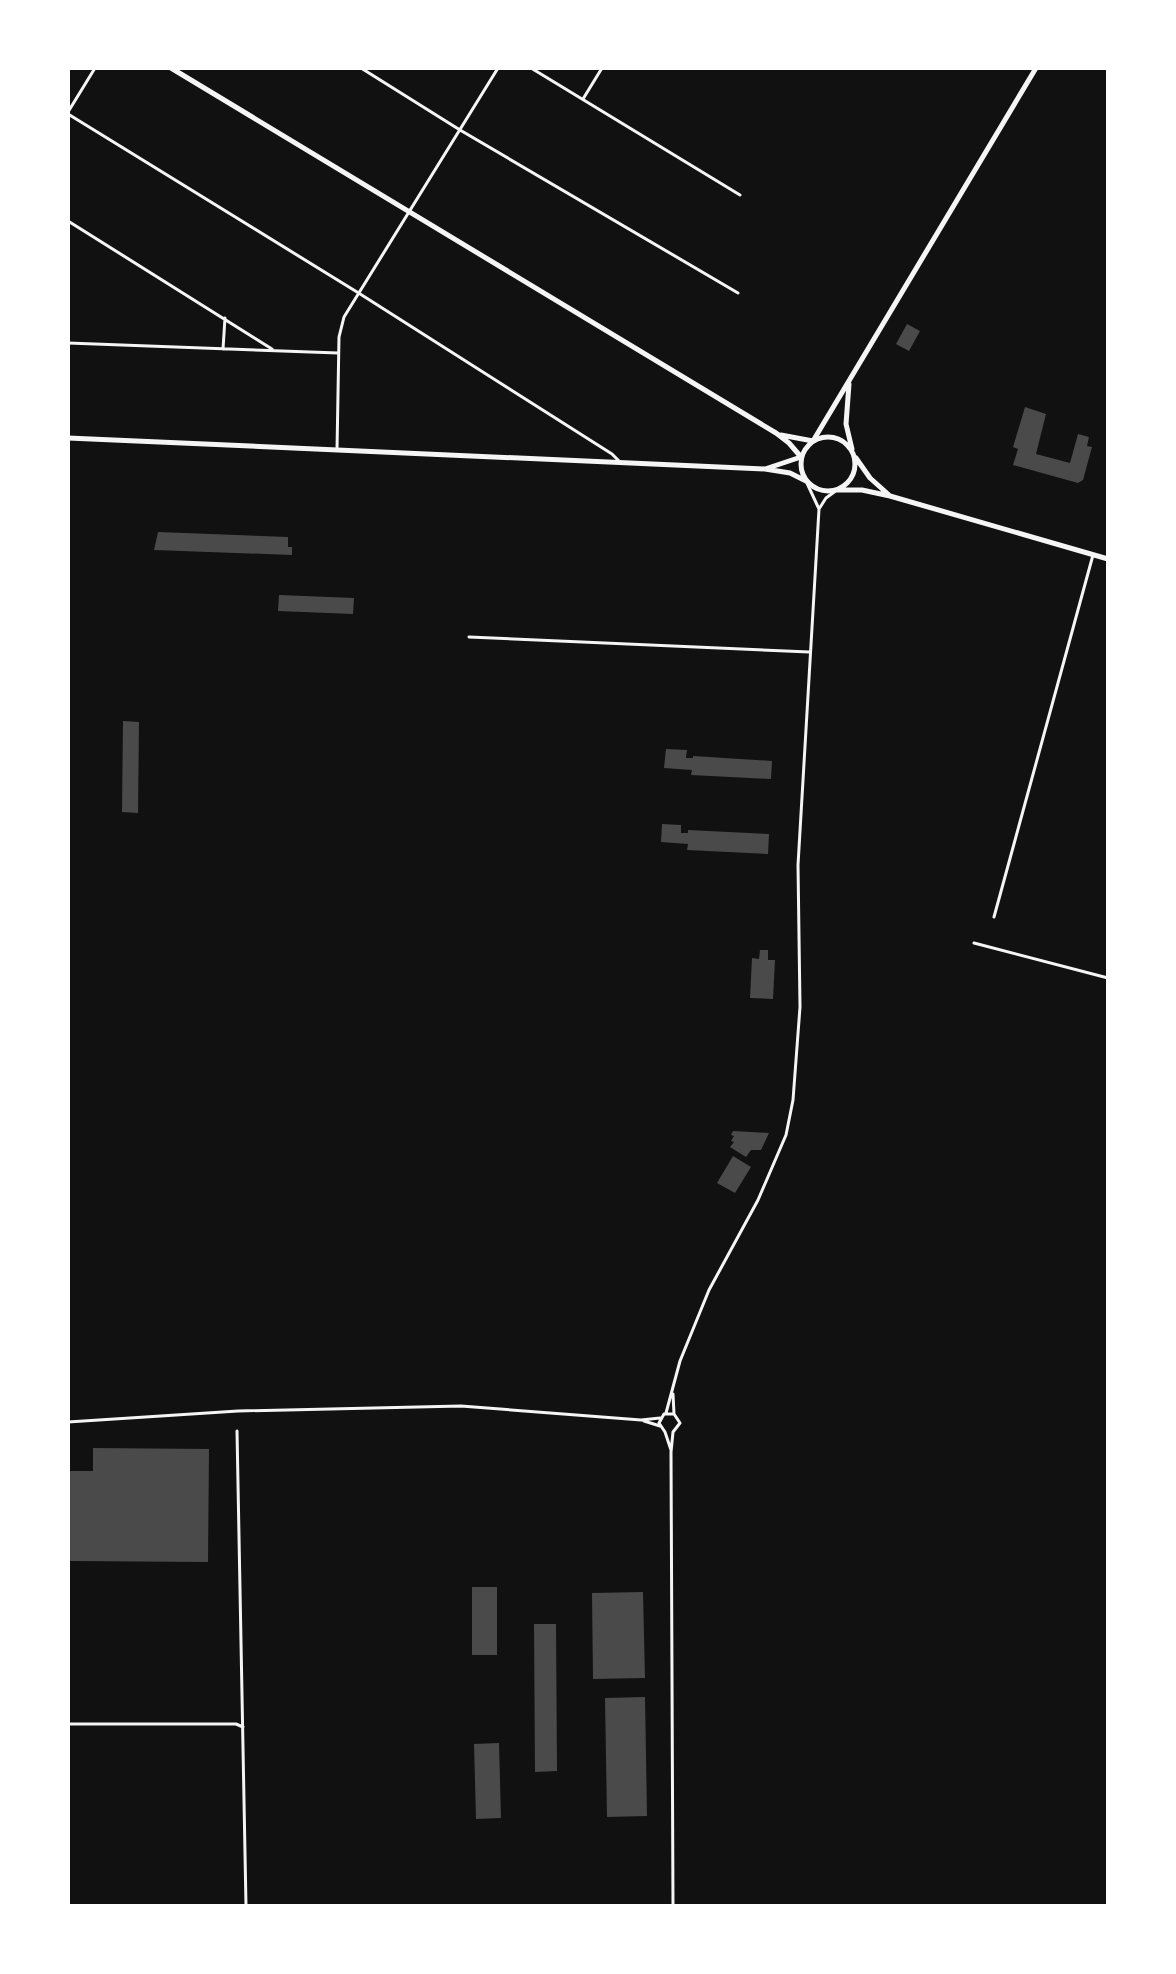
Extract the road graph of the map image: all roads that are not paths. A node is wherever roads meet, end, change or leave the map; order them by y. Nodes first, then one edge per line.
1 (95, 68) edge
2 (171, 68) edge
3 (361, 68) edge
4 (498, 68) edge
5 (531, 68) edge
6 (602, 68) edge
7 (1036, 68) edge
8 (583, 99) junction
9 (68, 113) edge
10 (460, 130) junction
11 (740, 195) dead end
12 (409, 210) junction
13 (68, 221) edge
14 (357, 292) junction
15 (738, 293) dead end
16 (225, 318) junction
17 (68, 343) edge
18 (223, 349) junction
19 (275, 351) junction
20 (338, 353) junction
21 (850, 380) junction
22 (776, 433) junction
23 (68, 438) edge
24 (813, 441) junction
25 (337, 450) junction
26 (853, 454) junction
27 (801, 457) junction
28 (619, 461) junction
29 (765, 469) junction
30 (806, 481) junction
31 (837, 490) junction
32 (890, 496) junction
33 (819, 509) junction
34 (1093, 555) junction
35 (1108, 559) edge
36 (469, 637) dead end
37 (809, 652) junction
38 (994, 917) dead end
39 (974, 943) dead end
40 (1108, 978) edge
41 (673, 1390) junction
42 (666, 1413) junction
43 (674, 1414) junction
44 (660, 1418) junction
45 (641, 1420) junction
46 (68, 1422) edge
47 (660, 1426) junction
48 (237, 1431) dead end
49 (665, 1432) junction
50 (673, 1432) junction
51 (671, 1452) junction
52 (68, 1724) edge
53 (243, 1727) junction
54 (246, 1906) edge
55 (673, 1906) edge

1 - 9 street
2 - 12 main road
3 - 10 street
4 - 10 street
5 - 8 street
6 - 8 street
7 - 21 main road
8 - 11 street
9 - 14 street
10 - 12 street
10 - 15 street
12 - 14 street
12 - 22 main road
13 - 16 street
14 - 20 street
14 - 28 street
16 - 18 street
16 - 19 street
17 - 18 street
18 - 19 street
19 - 20 street
20 - 25 street
21 - 24 main road
21 - 26 main road
22 - 24 main road
22 - 27 main road
23 - 25 main road
24 - 26 main road
24 - 27 main road
25 - 28 main road
26 - 31 main road
26 - 32 main road
27 - 29 main road
27 - 30 main road
28 - 29 main road
29 - 30 main road
30 - 31 main road
30 - 33 street
31 - 32 main road
31 - 33 street
32 - 34 main road
33 - 37 street
34 - 35 main road
34 - 38 street
36 - 37 street
37 - 41 street
39 - 40 street
41 - 42 street
41 - 43 street
42 - 43 street
42 - 44 street
43 - 50 street
44 - 45 street
44 - 47 street
45 - 46 street
45 - 47 street
47 - 49 street
48 - 53 street
49 - 50 street
49 - 51 street
50 - 51 street
51 - 55 street
52 - 53 street
53 - 54 street

